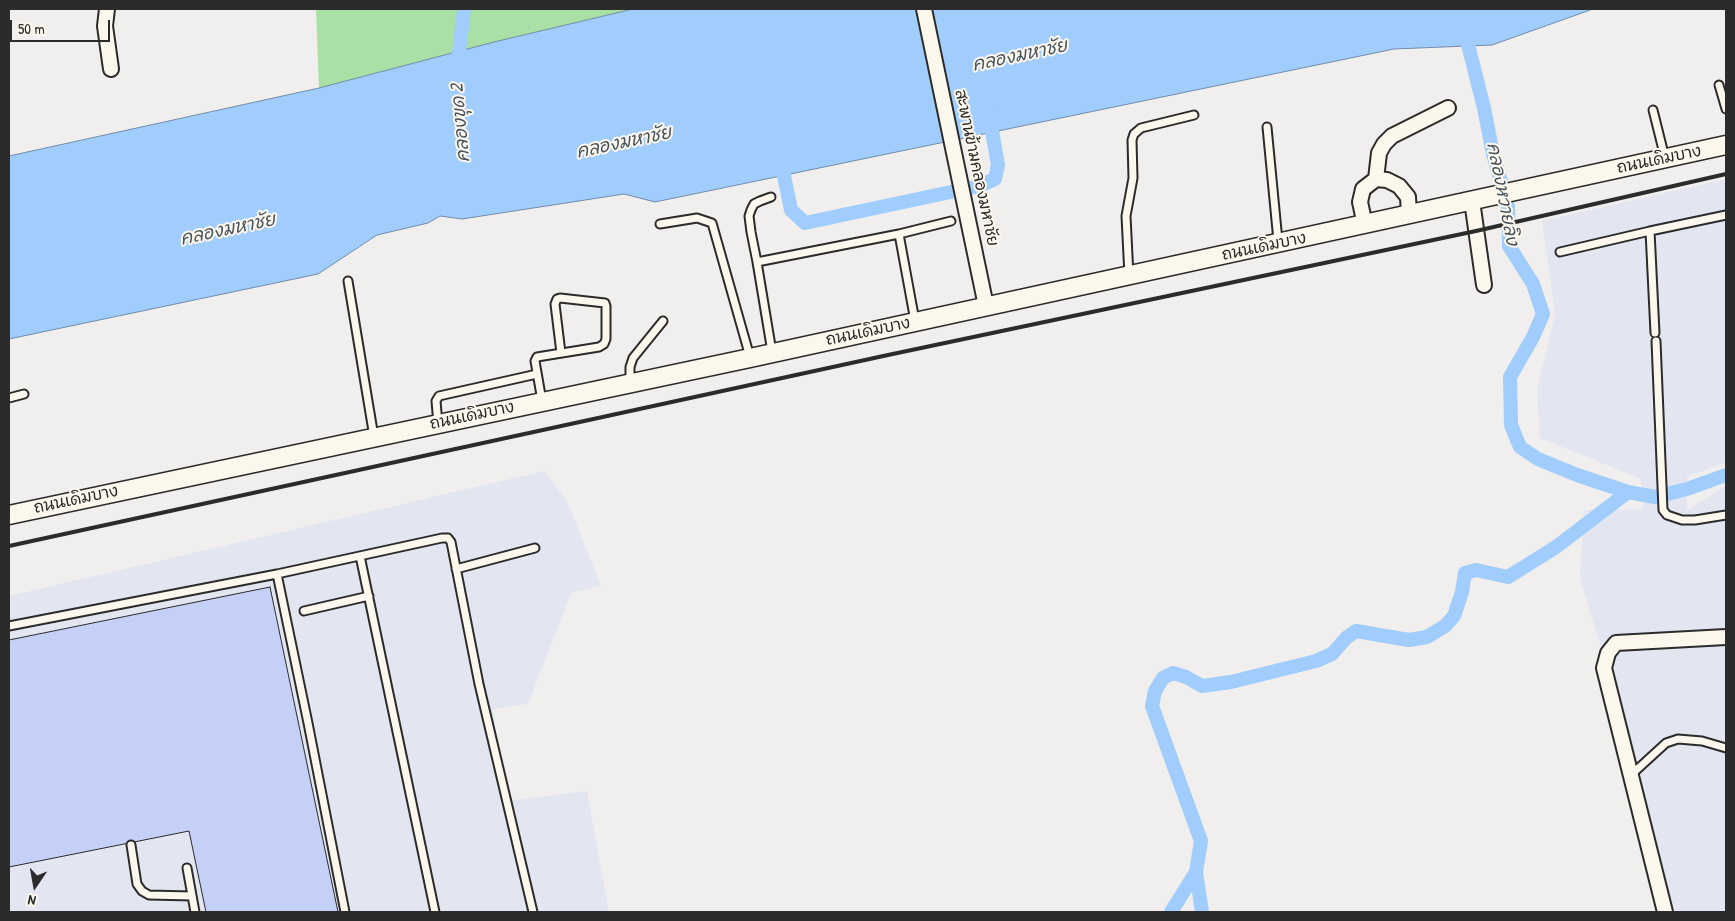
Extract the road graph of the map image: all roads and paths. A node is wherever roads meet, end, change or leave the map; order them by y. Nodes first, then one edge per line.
1 (107, 9) edge
2 (924, 9) edge
3 (111, 69) dead end
4 (1719, 85) dead end
5 (1448, 108) dead end
6 (1726, 109) edge
7 (1653, 110) dead end
8 (1194, 115) dead end
9 (1267, 127) dead end
10 (1726, 145) edge
11 (1665, 159) junction
12 (1376, 179) junction
13 (771, 197) dead end
14 (1472, 201) junction
15 (1409, 214) junction
16 (1726, 215) edge
17 (951, 221) dead end
18 (660, 224) dead end
19 (1365, 225) junction
20 (1650, 231) junction
21 (899, 234) junction
22 (1278, 244) junction
23 (1560, 252) dead end
24 (757, 262) junction
25 (1128, 276) junction
26 (348, 281) dead end
27 (1484, 285) dead end
28 (986, 306) junction
29 (663, 321) dead end
30 (916, 322) junction
31 (1655, 333) dead end
32 (1656, 341) dead end
33 (772, 352) junction
34 (561, 353) junction
35 (750, 358) junction
36 (537, 374) junction
37 (630, 383) junction
38 (24, 394) dead end
39 (9, 398) edge
40 (542, 402) junction
41 (438, 424) junction
42 (374, 437) junction
43 (9, 515) edge
44 (1726, 515) edge
45 (535, 548) dead end
46 (360, 556) junction
47 (456, 569) junction
48 (277, 574) junction
49 (369, 596) junction
50 (304, 611) dead end
51 (9, 626) edge
52 (1726, 636) edge
53 (1726, 748) edge
54 (1631, 774) junction
55 (131, 844) dead end
56 (187, 868) dead end
57 (192, 896) junction
58 (195, 912) edge
59 (345, 912) edge
60 (435, 912) edge
61 (532, 912) edge
62 (1666, 912) edge

1 - 3 street
2 - 28 street, สะพานข้ามคลองมหาชัย
4 - 6 lane
5 - 12 street
7 - 11 lane
8 - 25 lane
9 - 22 lane
10 - 11 street, ถนนเดิมบาง
11 - 14 street, ถนนเดิมบาง
12 - 15 street
12 - 19 street
13 - 24 lane
14 - 15 street, ถนนเดิมบาง
14 - 27 street
15 - 19 street, ถนนเดิมบาง
16 - 20 lane
17 - 21 lane
18 - 35 lane
19 - 22 street, ถนนเดิมบาง
20 - 23 lane
20 - 31 lane
21 - 24 lane
21 - 30 lane
22 - 25 street, ถนนเดิมบาง
24 - 33 lane
25 - 28 street, ถนนเดิมบาง
26 - 42 lane
28 - 30 street, ถนนเดิมบาง
29 - 37 lane
30 - 33 street, ถนนเดิมบาง
32 - 44 lane
33 - 35 street, ถนนเดิมบาง
34 - 34 lane
34 - 36 lane
35 - 37 street, ถนนเดิมบาง
36 - 40 lane
36 - 41 lane
37 - 40 street, ถนนเดิมบาง
38 - 39 lane
40 - 41 street, ถนนเดิมบาง
41 - 42 street, ถนนเดิมบาง
42 - 43 street, ถนนเดิมบาง
45 - 47 lane
46 - 47 lane
46 - 48 lane
46 - 49 lane
47 - 61 lane
48 - 51 lane
48 - 59 lane
49 - 50 lane
49 - 60 lane
52 - 54 street
53 - 54 lane
54 - 62 street
55 - 57 lane
56 - 57 lane
57 - 58 lane

